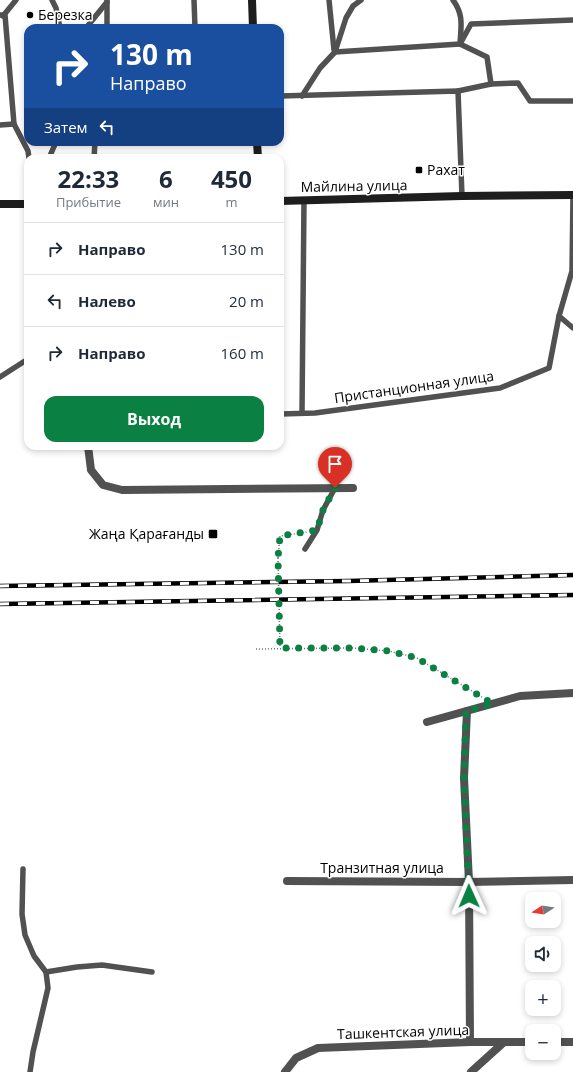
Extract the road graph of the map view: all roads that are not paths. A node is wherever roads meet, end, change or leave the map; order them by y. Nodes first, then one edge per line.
1 (52, 0) edge
2 (194, 0) edge
3 (252, 0) edge
4 (329, 0) edge
5 (362, 0) edge
6 (453, 0) edge
7 (14, 1) edge
8 (107, 1) edge
9 (2, 16) edge
10 (573, 20) edge
11 (59, 24) edge
12 (89, 24) edge
13 (107, 24) edge
14 (195, 24) edge
15 (253, 24) edge
16 (460, 44) junction
17 (335, 52) junction
18 (491, 84) junction
19 (458, 91) junction
20 (284, 96) edge
21 (302, 96) junction
22 (573, 101) edge
23 (14, 124) junction
24 (0, 125) edge
25 (24, 143) edge
26 (573, 195) edge
27 (462, 196) junction
28 (284, 200) edge
29 (304, 200) junction
30 (0, 204) edge
31 (24, 204) edge
32 (559, 316) junction
33 (573, 328) edge
34 (24, 362) edge
35 (0, 377) edge
36 (302, 413) junction
37 (284, 414) edge
38 (88, 450) edge
39 (335, 488) junction
40 (353, 488) dead end
41 (305, 549) dead end
42 (573, 693) edge
43 (466, 711) junction
44 (427, 722) dead end
45 (23, 869) dead end
46 (573, 880) edge
47 (287, 881) dead end
48 (469, 882) junction
49 (46, 972) junction
50 (152, 972) dead end
51 (470, 1042) junction
52 (525, 1042) edge
53 (561, 1042) edge
54 (573, 1042) edge
55 (503, 1043) junction
56 (30, 1072) edge
57 (285, 1072) edge
58 (471, 1072) edge

1 - 11 lane
2 - 14 lane
3 - 15 main road
4 - 17 lane
5 - 17 lane
6 - 16 lane
7 - 9 lane
8 - 12 lane
8 - 13 lane
9 - 23 lane
10 - 16 lane
16 - 17 lane
16 - 18 lane
17 - 21 lane
18 - 19 lane
18 - 22 lane
19 - 21 lane
19 - 27 lane
20 - 21 lane
23 - 24 lane
23 - 25 lane
26 - 27 main road, Майлина улица
26 - 32 lane
27 - 29 main road, Майлина улица
28 - 29 main road, Майлина улица
29 - 36 lane
30 - 31 main road
32 - 33 lane
32 - 36 lane, Пристанционная улица
34 - 35 lane
36 - 37 lane, Пристанционная улица
38 - 39 street
39 - 40 street
39 - 41 lane
42 - 43 street
43 - 44 street
43 - 48 street
45 - 49 lane
46 - 48 street, Транзитная улица
47 - 48 street, Транзитная улица
48 - 51 street
49 - 50 lane
49 - 56 lane
51 - 55 street, Ташкентская улица
51 - 57 street, Ташкентская улица
52 - 55 street, Ташкентская улица
53 - 54 street
55 - 58 street

